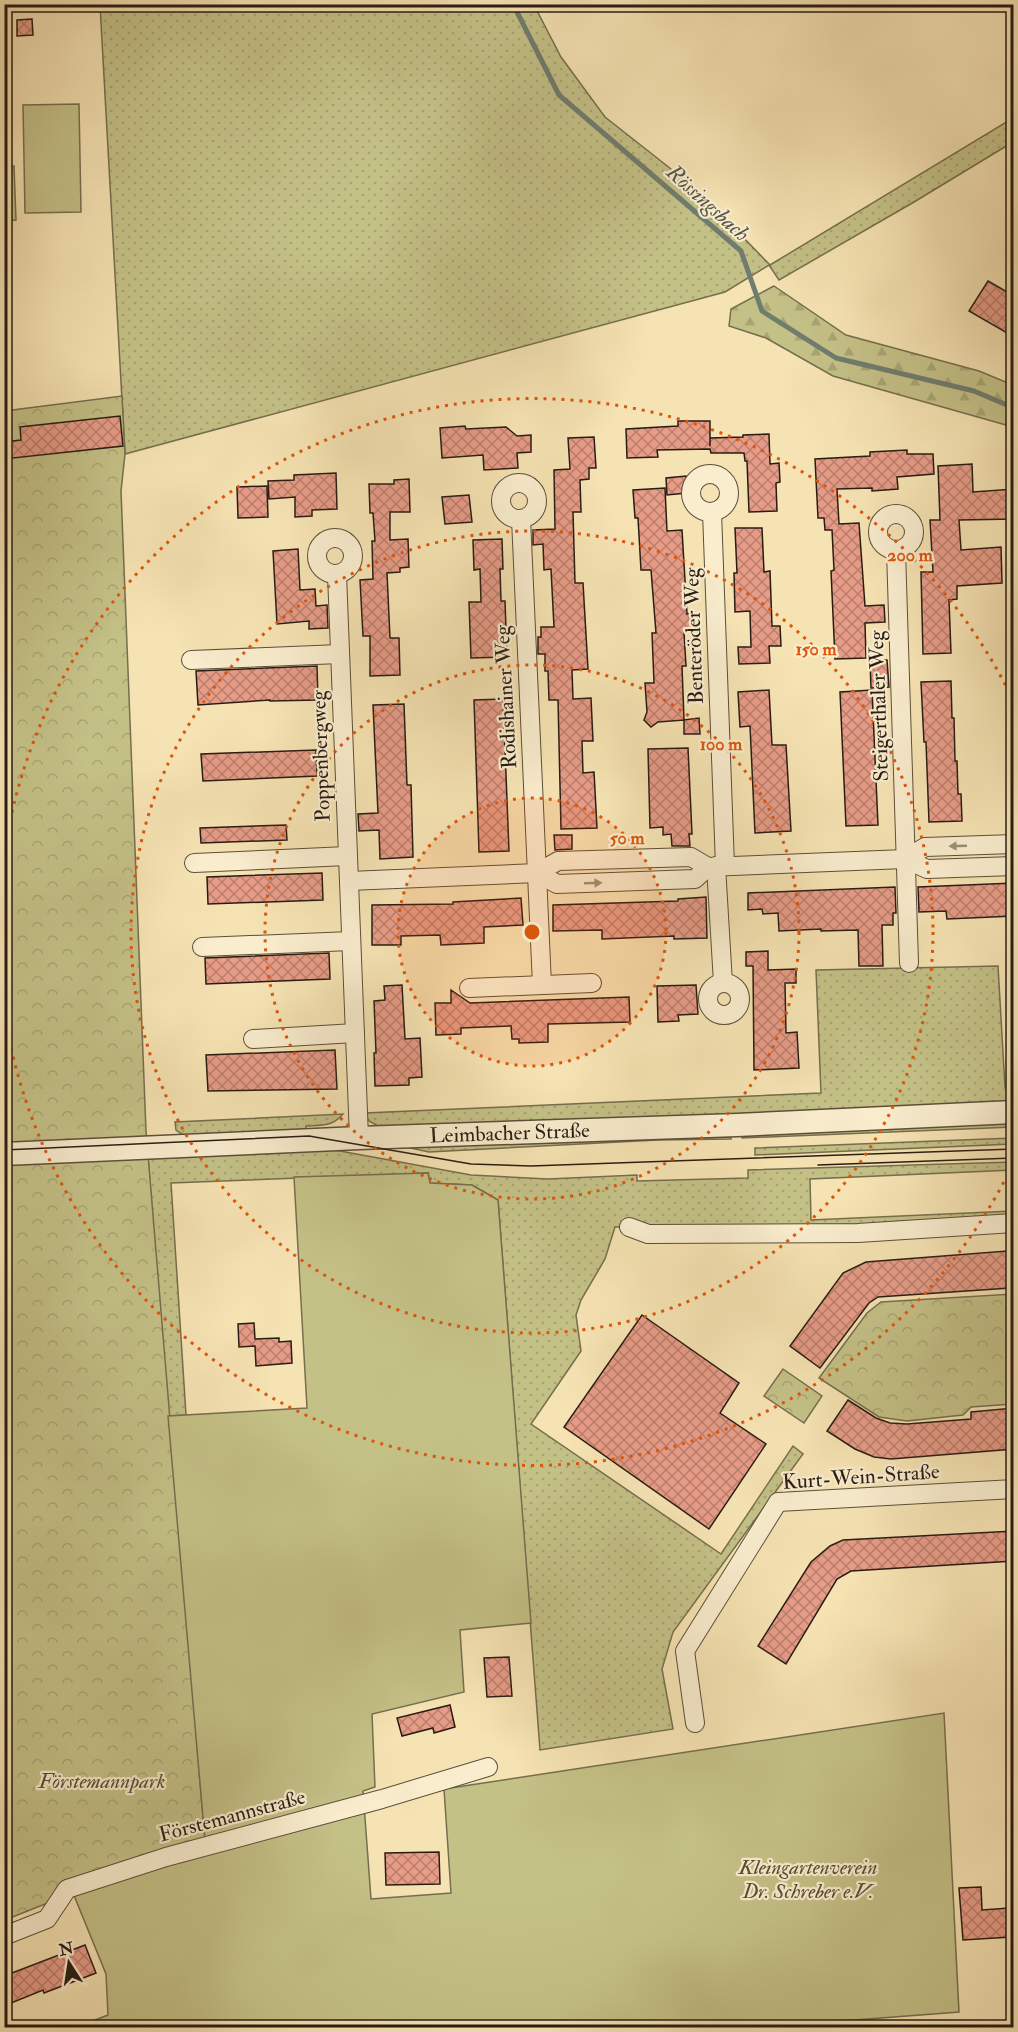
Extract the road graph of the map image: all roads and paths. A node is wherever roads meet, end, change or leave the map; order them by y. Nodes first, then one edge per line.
1 (711, 513) dead end
2 (521, 519) dead end
3 (896, 550) dead end
4 (337, 574) dead end
5 (340, 654) junction
6 (191, 660) dead end
7 (1014, 844) edge
8 (347, 856) junction
9 (905, 859) junction
10 (194, 863) dead end
11 (716, 866) junction
12 (1014, 866) edge
13 (537, 873) junction
14 (349, 881) junction
15 (351, 941) junction
16 (202, 947) dead end
17 (909, 963) dead end
18 (592, 983) dead end
19 (723, 983) dead end
20 (543, 985) junction
21 (469, 988) dead end
22 (354, 1033) junction
23 (253, 1039) dead end
24 (1014, 1112) edge
25 (359, 1138) junction
26 (4, 1154) edge
27 (1014, 1223) edge
28 (628, 1227) dead end
29 (1014, 1489) edge
30 (695, 1723) dead end
31 (488, 1767) dead end
32 (4, 1936) edge

1 - 11 street, Benteröder Weg
2 - 13 street, Rodishainer Weg
3 - 9 street, Steigerthaler Weg
4 - 5 street, Poppenbergweg
5 - 6 street
5 - 8 street, Poppenbergweg
7 -> 9 street
8 - 10 street
8 - 14 street, Poppenbergweg
9 - 11 street
9 - 12 street
9 - 17 street, Steigerthaler Weg
11 - 13 street
11 - 19 street, Benteröder Weg
13 - 14 street
13 - 20 street, Rodishainer Weg
14 - 15 street, Poppenbergweg
15 - 16 street
15 - 22 street, Poppenbergweg
18 - 20 street
20 - 21 street
22 - 23 street
22 - 25 street, Poppenbergweg
24 - 25 street, Leimbacher Straße
25 - 26 street, Leimbacher Straße
27 - 28 street
29 - 30 street, Kurt-Wein-Straße
31 - 32 street, Förstemannstraße

